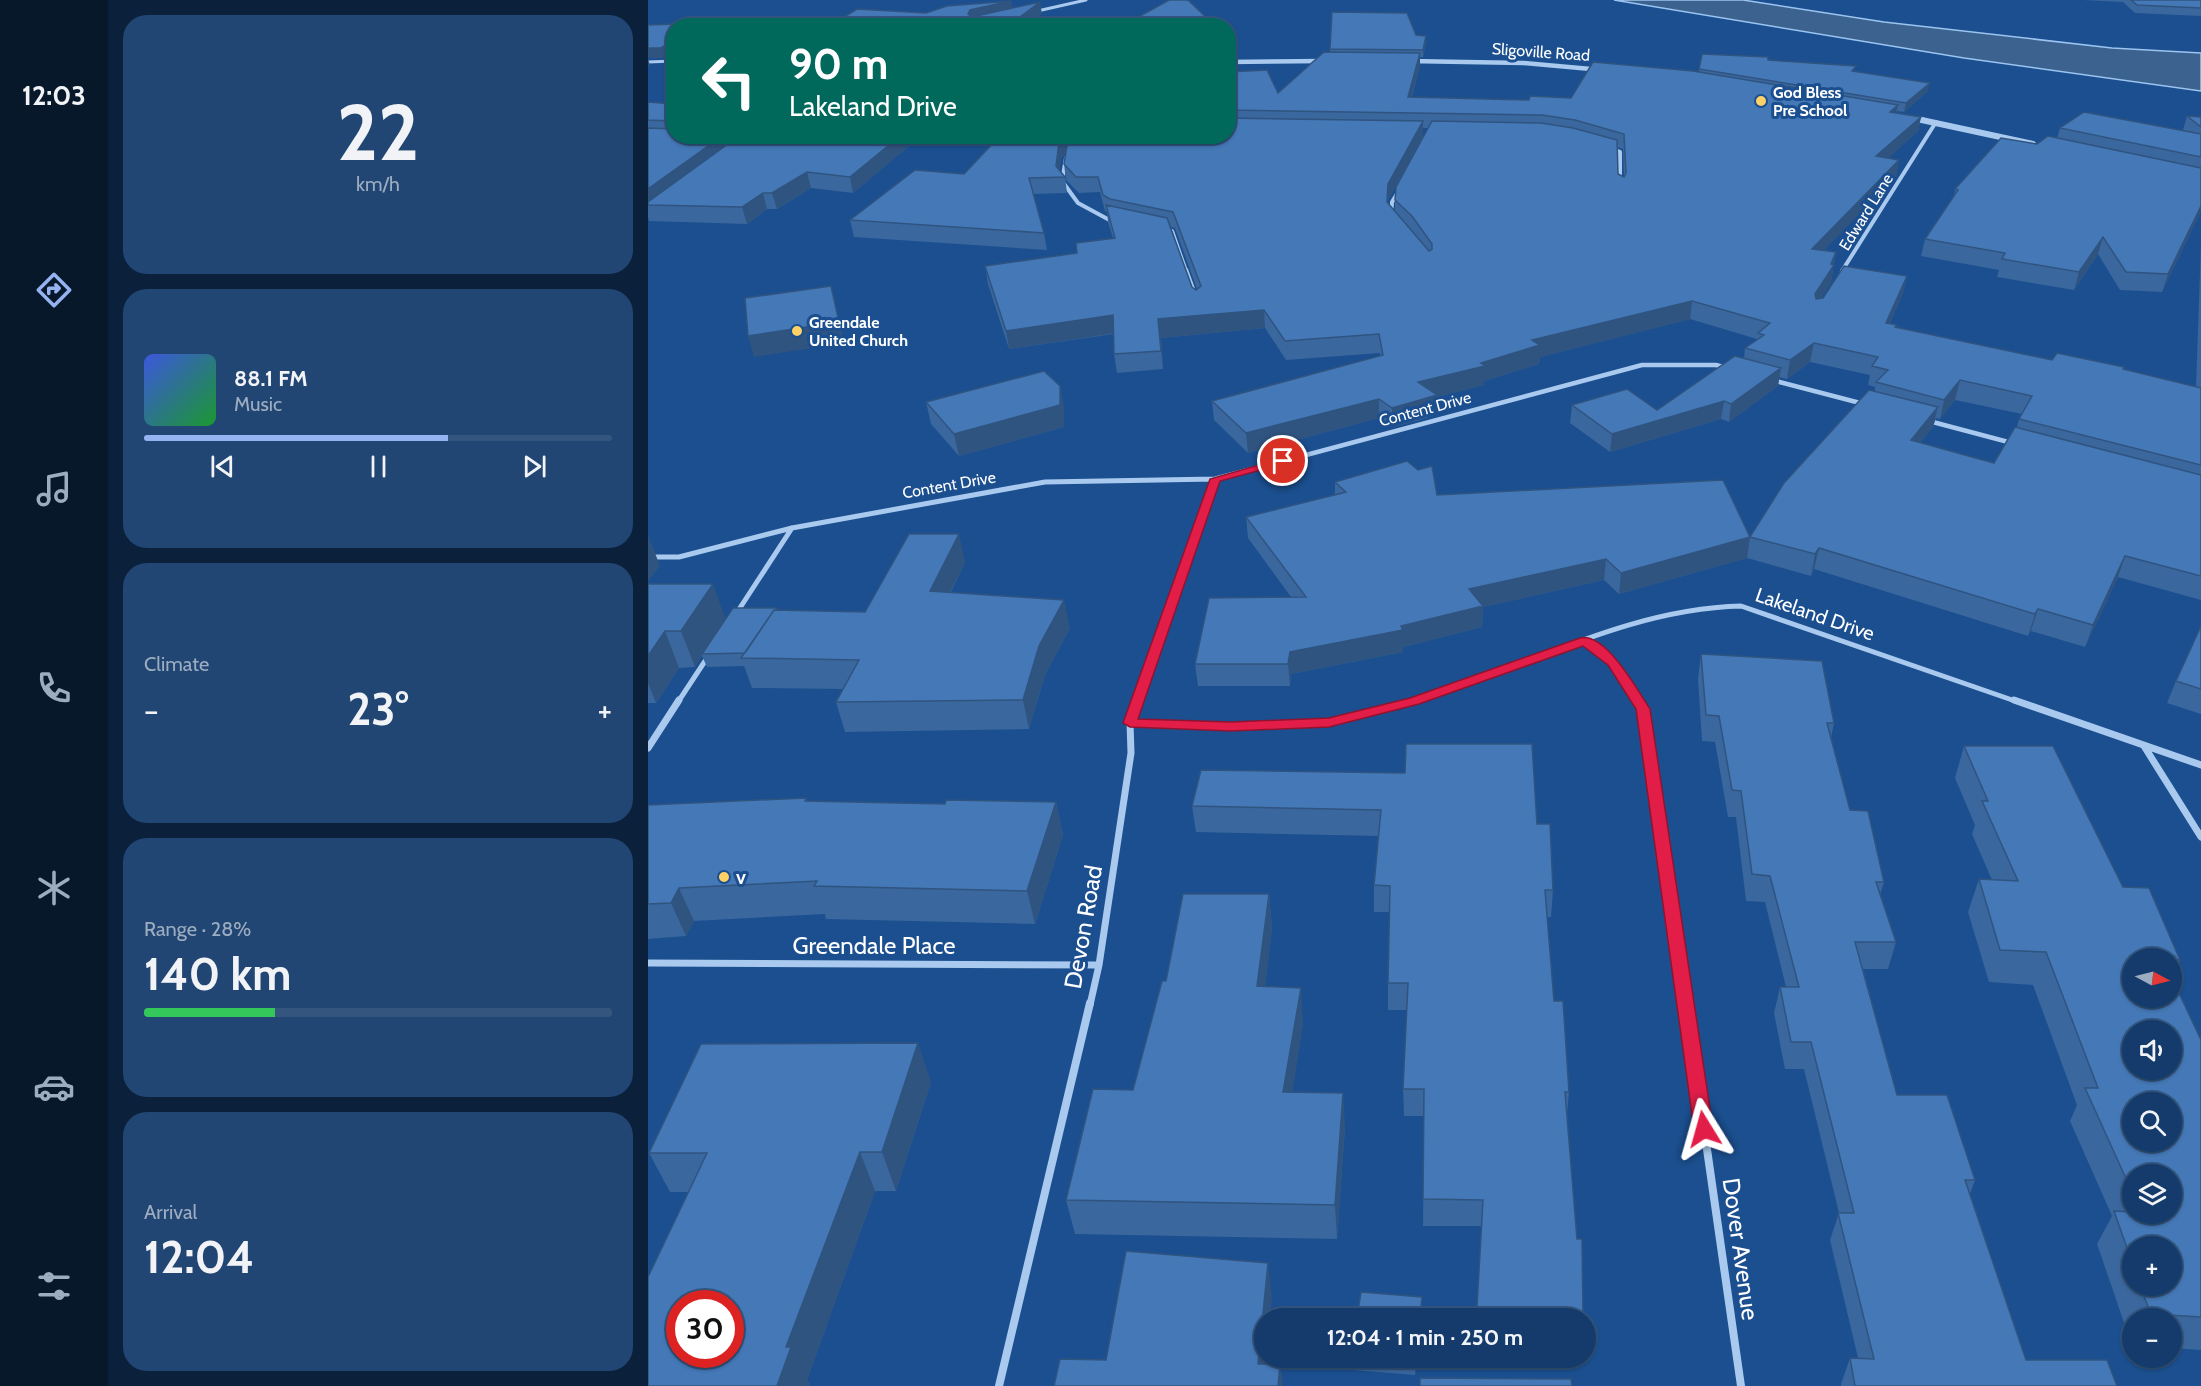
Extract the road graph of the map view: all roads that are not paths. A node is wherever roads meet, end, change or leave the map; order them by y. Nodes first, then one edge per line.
1 (1086, 0) edge
2 (1030, 13) edge
3 (666, 61) edge
4 (1331, 61) edge
5 (1400, 61) edge
6 (648, 62) edge
7 (1236, 62) edge
8 (1612, 71) edge
9 (1901, 115) edge
10 (1936, 122) junction
11 (2038, 145) edge
12 (1604, 147) edge
13 (1074, 152) edge
14 (1402, 182) edge
15 (1620, 189) edge
16 (1123, 224) edge
17 (1397, 224) edge
18 (1162, 230) edge
19 (1841, 274) edge
20 (1198, 303) edge
21 (1739, 371) edge
22 (1762, 377) edge
23 (1866, 404) edge
24 (1924, 420) edge
25 (2016, 444) edge
26 (1215, 479) junction
27 (792, 528) junction
28 (648, 557) edge
29 (733, 618) edge
30 (1585, 641) junction
31 (713, 648) edge
32 (1130, 723) junction
33 (2144, 746) junction
34 (648, 748) edge
35 (2201, 765) edge
36 (2201, 837) edge
37 (648, 963) edge
38 (1099, 965) junction
39 (999, 1386) edge
40 (1741, 1386) edge

1 - 2 street
3 - 6 street
4 - 7 street
5 - 8 street, Sligoville Road
9 - 10 street
10 - 11 street
10 - 19 street, Edward Lane
12 - 15 street
13 - 16 street
14 - 17 street
18 - 20 street
21 - 26 street, Content Drive
22 - 23 street
24 - 25 street
26 - 27 street, Content Drive
26 - 32 street, Devon Road
27 - 28 street, Content Drive
27 - 29 street
30 - 32 street, Lakeland Drive
30 - 33 street, Lakeland Drive
30 - 40 street, Dover Avenue
31 - 34 street
32 - 38 street, Devon Road
33 - 35 street, Lakeland Drive
33 - 36 street
37 - 38 street, Greendale Place
38 - 39 street, Devon Road

